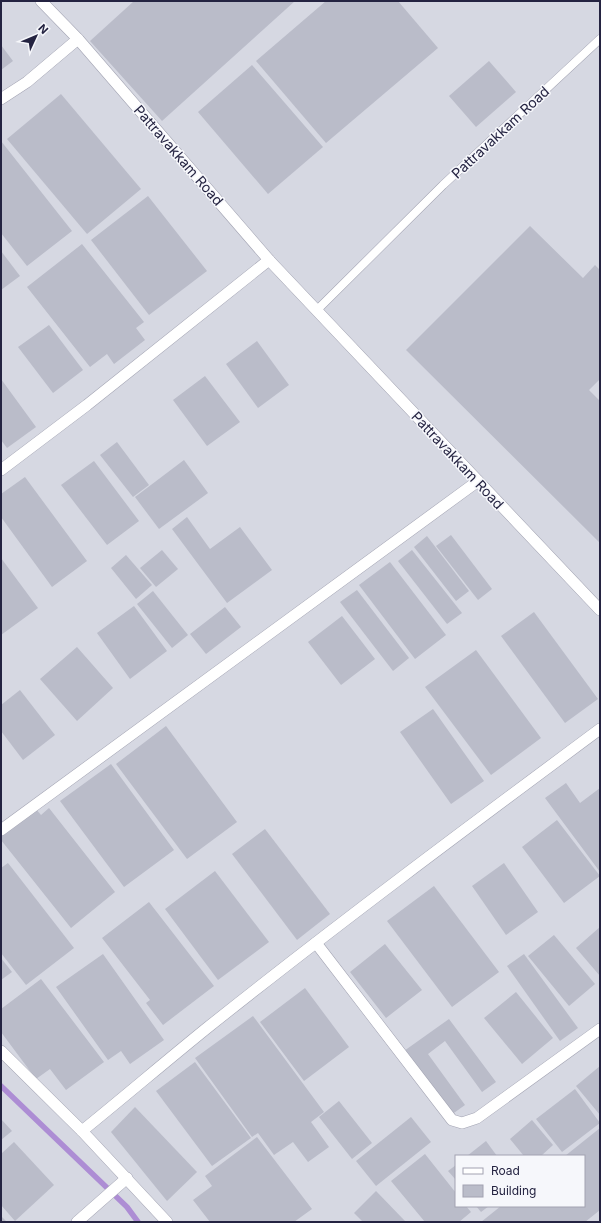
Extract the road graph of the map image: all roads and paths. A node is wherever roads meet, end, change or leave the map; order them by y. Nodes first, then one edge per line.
1 (41, 1) edge
2 (78, 39) junction
3 (600, 39) edge
4 (1, 100) edge
5 (269, 260) junction
6 (316, 310) junction
7 (1, 470) edge
8 (478, 481) junction
9 (600, 610) edge
10 (600, 729) edge
11 (1, 830) edge
12 (316, 943) junction
13 (600, 1029) edge
14 (1, 1051) edge
15 (82, 1131) junction
16 (127, 1178) junction
17 (77, 1222) edge
18 (167, 1222) edge

1 - 2 street, Pattravakkam Road
2 - 4 street
2 - 5 street, Pattravakkam Road
3 - 6 lane, Pattravakkam Road
5 - 6 street, Pattravakkam Road
5 - 7 street
6 - 8 street, Pattravakkam Road
8 - 9 street, Pattravakkam Road
8 - 11 street
10 - 12 street
12 - 13 street
12 - 15 street
14 - 15 street
15 - 16 street
16 - 17 street
16 - 18 street

